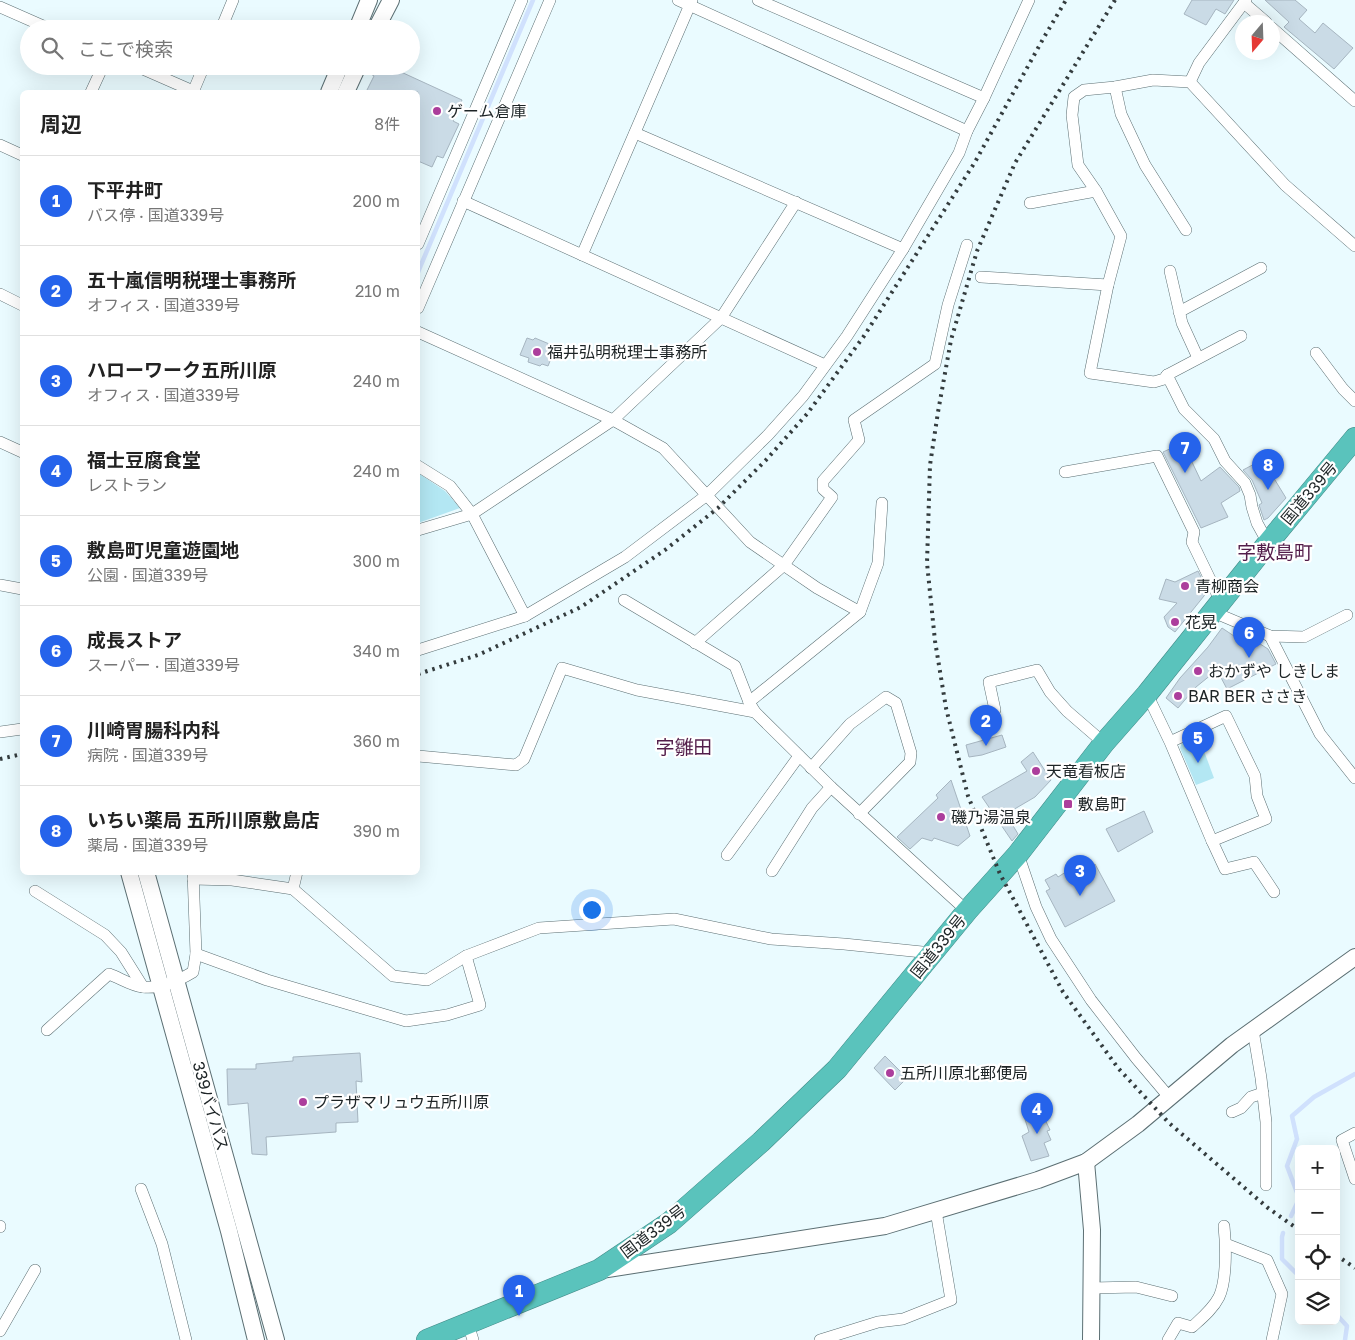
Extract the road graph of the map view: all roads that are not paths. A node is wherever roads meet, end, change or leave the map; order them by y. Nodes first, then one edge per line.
1 (234, 0) edge
2 (369, 0) edge
3 (391, 0) edge
4 (522, 0) edge
5 (550, 0) edge
6 (678, 0) edge
7 (758, 0) edge
8 (1029, 0) edge
9 (1245, 2) edge
10 (691, 3) edge
11 (0, 7) edge
12 (1259, 15) edge
13 (30, 20) edge
14 (225, 20) edge
15 (361, 20) edge
16 (381, 20) edge
17 (1280, 35) edge
18 (99, 75) edge
19 (156, 75) edge
20 (200, 75) edge
21 (336, 75) edge
22 (354, 75) edge
23 (1190, 82) junction
24 (1115, 87) junction
25 (92, 90) edge
26 (189, 90) edge
27 (194, 90) edge
28 (330, 90) edge
29 (347, 90) edge
30 (984, 98) junction
31 (1355, 101) edge
32 (967, 131) junction
33 (635, 133) junction
34 (0, 145) edge
35 (20, 154) edge
36 (1096, 191) junction
37 (463, 201) junction
38 (796, 202) junction
39 (1030, 203) dead end
40 (1186, 230) dead end
41 (420, 239) edge
42 (967, 245) dead end
43 (1355, 246) edge
44 (903, 249) junction
45 (582, 254) junction
46 (1261, 268) dead end
47 (1170, 271) dead end
48 (981, 277) dead end
49 (1108, 285) junction
50 (0, 294) edge
51 (420, 303) edge
52 (20, 304) edge
53 (1179, 312) junction
54 (721, 318) junction
55 (420, 333) edge
56 (1241, 336) dead end
57 (1316, 353) dead end
58 (1198, 358) junction
59 (825, 365) junction
60 (1167, 375) junction
61 (1355, 401) edge
62 (613, 420) junction
63 (1355, 438) edge
64 (0, 442) edge
65 (20, 451) edge
66 (420, 467) edge
67 (1065, 472) dead end
68 (707, 495) junction
69 (882, 503) dead end
70 (472, 514) junction
71 (420, 529) edge
72 (1268, 543) junction
73 (784, 565) junction
74 (0, 586) edge
75 (20, 589) edge
76 (624, 600) dead end
77 (1217, 607) junction
78 (860, 612) junction
79 (1347, 615) dead end
80 (525, 616) junction
81 (1270, 636) junction
82 (695, 643) junction
83 (420, 649) edge
84 (1147, 694) junction
85 (752, 707) junction
86 (995, 710) dead end
87 (20, 729) edge
88 (0, 732) edge
89 (1170, 742) junction
90 (1104, 743) junction
91 (420, 756) edge
92 (798, 756) junction
93 (811, 768) junction
94 (1355, 778) edge
95 (830, 787) junction
96 (859, 814) junction
97 (1212, 841) junction
98 (1018, 854) junction
99 (727, 855) dead end
100 (772, 871) dead end
101 (131, 875) edge
102 (147, 875) edge
103 (296, 875) edge
104 (193, 876) edge
105 (233, 876) edge
106 (294, 889) junction
107 (35, 891) dead end
108 (1274, 892) dead end
109 (967, 911) junction
110 (932, 953) junction
111 (196, 954) junction
112 (466, 956) junction
113 (1355, 957) edge
114 (168, 984) junction
115 (143, 987) junction
116 (47, 1030) dead end
117 (1253, 1030) junction
118 (1263, 1092) junction
119 (1169, 1097) junction
120 (1232, 1112) dead end
121 (1355, 1133) edge
122 (1086, 1162) junction
123 (1355, 1179) edge
124 (1266, 1185) dead end
125 (141, 1189) dead end
126 (936, 1210) junction
127 (1224, 1226) dead end
128 (1226, 1244) junction
129 (35, 1270) dead end
130 (599, 1270) junction
131 (1092, 1288) junction
132 (1172, 1296) dead end
133 (0, 1331) edge
134 (470, 1332) edge
135 (186, 1340) edge
136 (256, 1340) edge
137 (276, 1340) edge
138 (427, 1340) edge
139 (820, 1340) edge
140 (1092, 1340) edge
141 (1168, 1340) edge
142 (1272, 1340) edge

1 - 14 street
2 - 15 street
3 - 16 street
4 - 41 street
5 - 37 street
6 - 10 street
7 - 30 street
8 - 30 street
9 - 12 street
9 - 23 street
10 - 32 street
10 - 33 street
11 - 13 street
17 - 31 street
18 - 25 street
19 - 26 street
20 - 27 street
21 - 28 street
22 - 29 street
23 - 24 street
23 - 43 street
24 - 36 street
24 - 40 street
30 - 32 street
32 - 44 street
33 - 38 street
33 - 45 street
34 - 35 street
36 - 39 street
36 - 49 street
37 - 45 street
37 - 51 street
38 - 44 street
38 - 54 street
42 - 73 street
44 - 59 street
45 - 54 street
46 - 53 street
47 - 53 street
48 - 49 street
49 - 60 street
50 - 52 street
53 - 58 street
54 - 59 street
54 - 62 street
55 - 62 street
56 - 58 street
57 - 61 street
58 - 60 street
59 - 68 street
60 - 72 street
62 - 68 street
62 - 70 street
63 - 72 highway, 国道339号
64 - 65 street
66 - 70 street
67 - 77 street
68 - 73 street
68 - 80 street
69 - 78 street
70 - 71 street
70 - 80 street
72 - 77 highway, 国道339号
73 - 78 street
73 - 82 street
74 - 75 street
76 - 82 street
77 - 81 street
77 - 84 highway, 国道339号
78 - 85 street
79 - 81 street
80 - 83 street
81 - 94 street
82 - 85 street
84 - 89 street
84 - 90 highway, 国道339号
85 - 91 street
85 - 92 street
86 - 90 street
87 - 88 street
89 - 97 street
89 - 97 street
90 - 98 highway, 国道339号
92 - 93 street
92 - 99 street
93 - 95 street
93 - 96 street
95 - 96 street
95 - 100 street
96 - 109 street
97 - 108 street
98 - 109 highway, 国道339号
98 - 119 street
101 - 114 street
102 - 114 street, 339バイパス
103 - 106 street
104 - 105 street
104 - 111 street
105 - 106 street
106 - 112 street
107 - 115 street
109 - 110 highway, 国道339号
110 - 112 street
110 - 130 highway, 国道339号
111 - 112 street
111 - 114 street
113 - 117 street
114 - 115 street
114 - 136 street
114 - 137 street, 339バイパス
115 - 116 street
117 - 118 street
117 - 119 street
118 - 120 street
118 - 124 street
119 - 122 street
121 - 123 street
122 - 126 street
122 - 131 street
125 - 135 street
126 - 130 street
126 - 139 street
127 - 128 street
128 - 141 street
128 - 142 street
129 - 133 street
130 - 134 highway, 国道339号
131 - 132 street
131 - 140 street
134 - 138 highway, 国道339号

